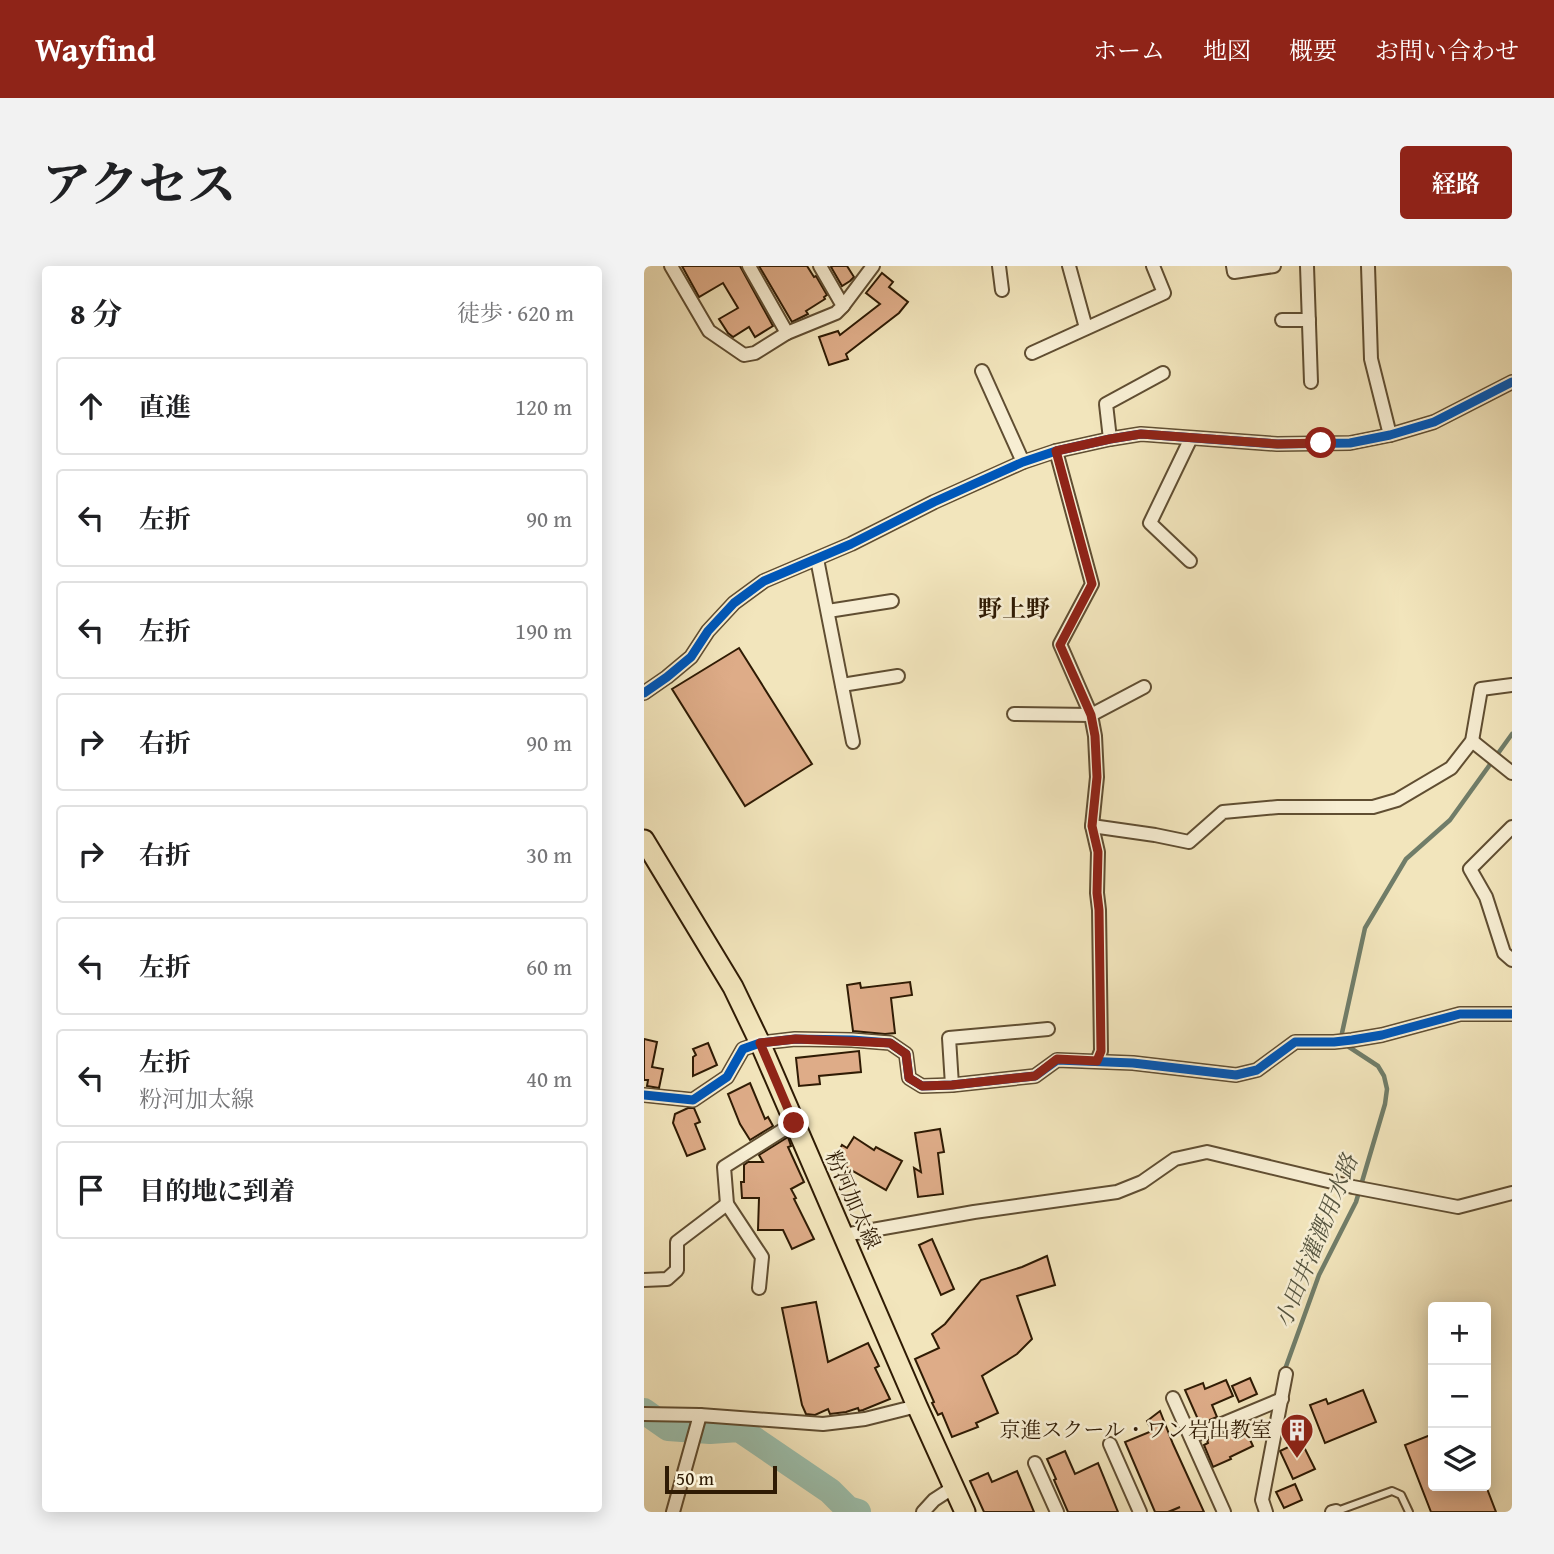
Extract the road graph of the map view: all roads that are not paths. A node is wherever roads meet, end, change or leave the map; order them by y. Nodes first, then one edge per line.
1 (671, 266) edge
2 (749, 266) edge
3 (820, 266) edge
4 (873, 266) edge
5 (999, 266) edge
6 (1069, 266) edge
7 (1153, 266) edge
8 (1233, 266) edge
9 (1273, 266) edge
10 (1307, 266) edge
11 (1368, 266) edge
12 (1002, 290) dead end
13 (843, 306) junction
14 (1282, 320) dead end
15 (1309, 320) junction
16 (1086, 328) junction
17 (787, 333) junction
18 (1032, 353) dead end
19 (982, 371) dead end
20 (1163, 373) dead end
21 (1512, 382) edge
22 (1311, 383) dead end
23 (1390, 435) junction
24 (1191, 438) junction
25 (1110, 439) junction
26 (1056, 451) junction
27 (1023, 462) junction
28 (817, 559) junction
29 (1190, 561) dead end
30 (892, 601) dead end
31 (828, 611) junction
32 (898, 676) dead end
33 (842, 685) junction
34 (1512, 685) edge
35 (1144, 687) dead end
36 (644, 693) edge
37 (1014, 713) dead end
38 (1091, 715) junction
39 (1472, 741) junction
40 (853, 742) dead end
41 (1512, 773) edge
42 (1092, 826) junction
43 (1512, 827) edge
44 (644, 839) edge
45 (1512, 960) edge
46 (1512, 1014) edge
47 (1048, 1029) dead end
48 (760, 1043) junction
49 (1097, 1061) junction
50 (952, 1085) junction
51 (644, 1096) edge
52 (794, 1123) junction
53 (1512, 1193) edge
54 (727, 1204) junction
55 (844, 1235) junction
56 (644, 1280) edge
57 (759, 1288) dead end
58 (1286, 1374) dead end
59 (1173, 1398) dead end
60 (1282, 1399) junction
61 (917, 1406) junction
62 (644, 1414) edge
63 (700, 1415) junction
64 (1191, 1437) junction
65 (1110, 1444) dead end
66 (1035, 1463) dead end
67 (954, 1487) junction
68 (925, 1510) edge
69 (673, 1512) edge
70 (965, 1512) edge
71 (1057, 1512) edge
72 (1140, 1512) edge
73 (1224, 1512) edge
74 (1266, 1512) edge
75 (1335, 1512) edge
76 (1409, 1512) edge

1 - 17 street
2 - 17 street
3 - 13 street
4 - 13 street
5 - 12 street
6 - 16 street
7 - 16 street
8 - 9 street
10 - 15 street
11 - 23 street
13 - 17 street
14 - 15 street
15 - 22 street
16 - 18 street
19 - 27 street
20 - 25 street
21 - 23 street
23 - 24 street
24 - 25 street
24 - 29 street
25 - 26 street
26 - 27 street
26 - 38 street
27 - 28 street
28 - 31 street
28 - 36 street
30 - 31 street
31 - 33 street
32 - 33 street
33 - 40 street
34 - 39 street
35 - 38 street
37 - 38 street
38 - 42 street
39 - 41 street
39 - 42 street
42 - 49 street
43 - 45 street
44 - 48 main road, 粉河加太線
46 - 49 street
47 - 50 street
48 - 50 street
48 - 51 street
48 - 52 main road, 粉河加太線
49 - 50 street
52 - 54 street
52 - 55 main road, 粉河加太線
53 - 55 street
54 - 56 street
54 - 57 street
55 - 61 main road, 粉河加太線
58 - 60 street
59 - 64 street
60 - 64 street
60 - 74 street
61 - 63 street
61 - 67 main road, 粉河加太線
62 - 63 street
63 - 69 street
64 - 73 street
65 - 72 street
66 - 71 street
67 - 68 street
67 - 70 main road, 粉河加太線
75 - 76 lane

